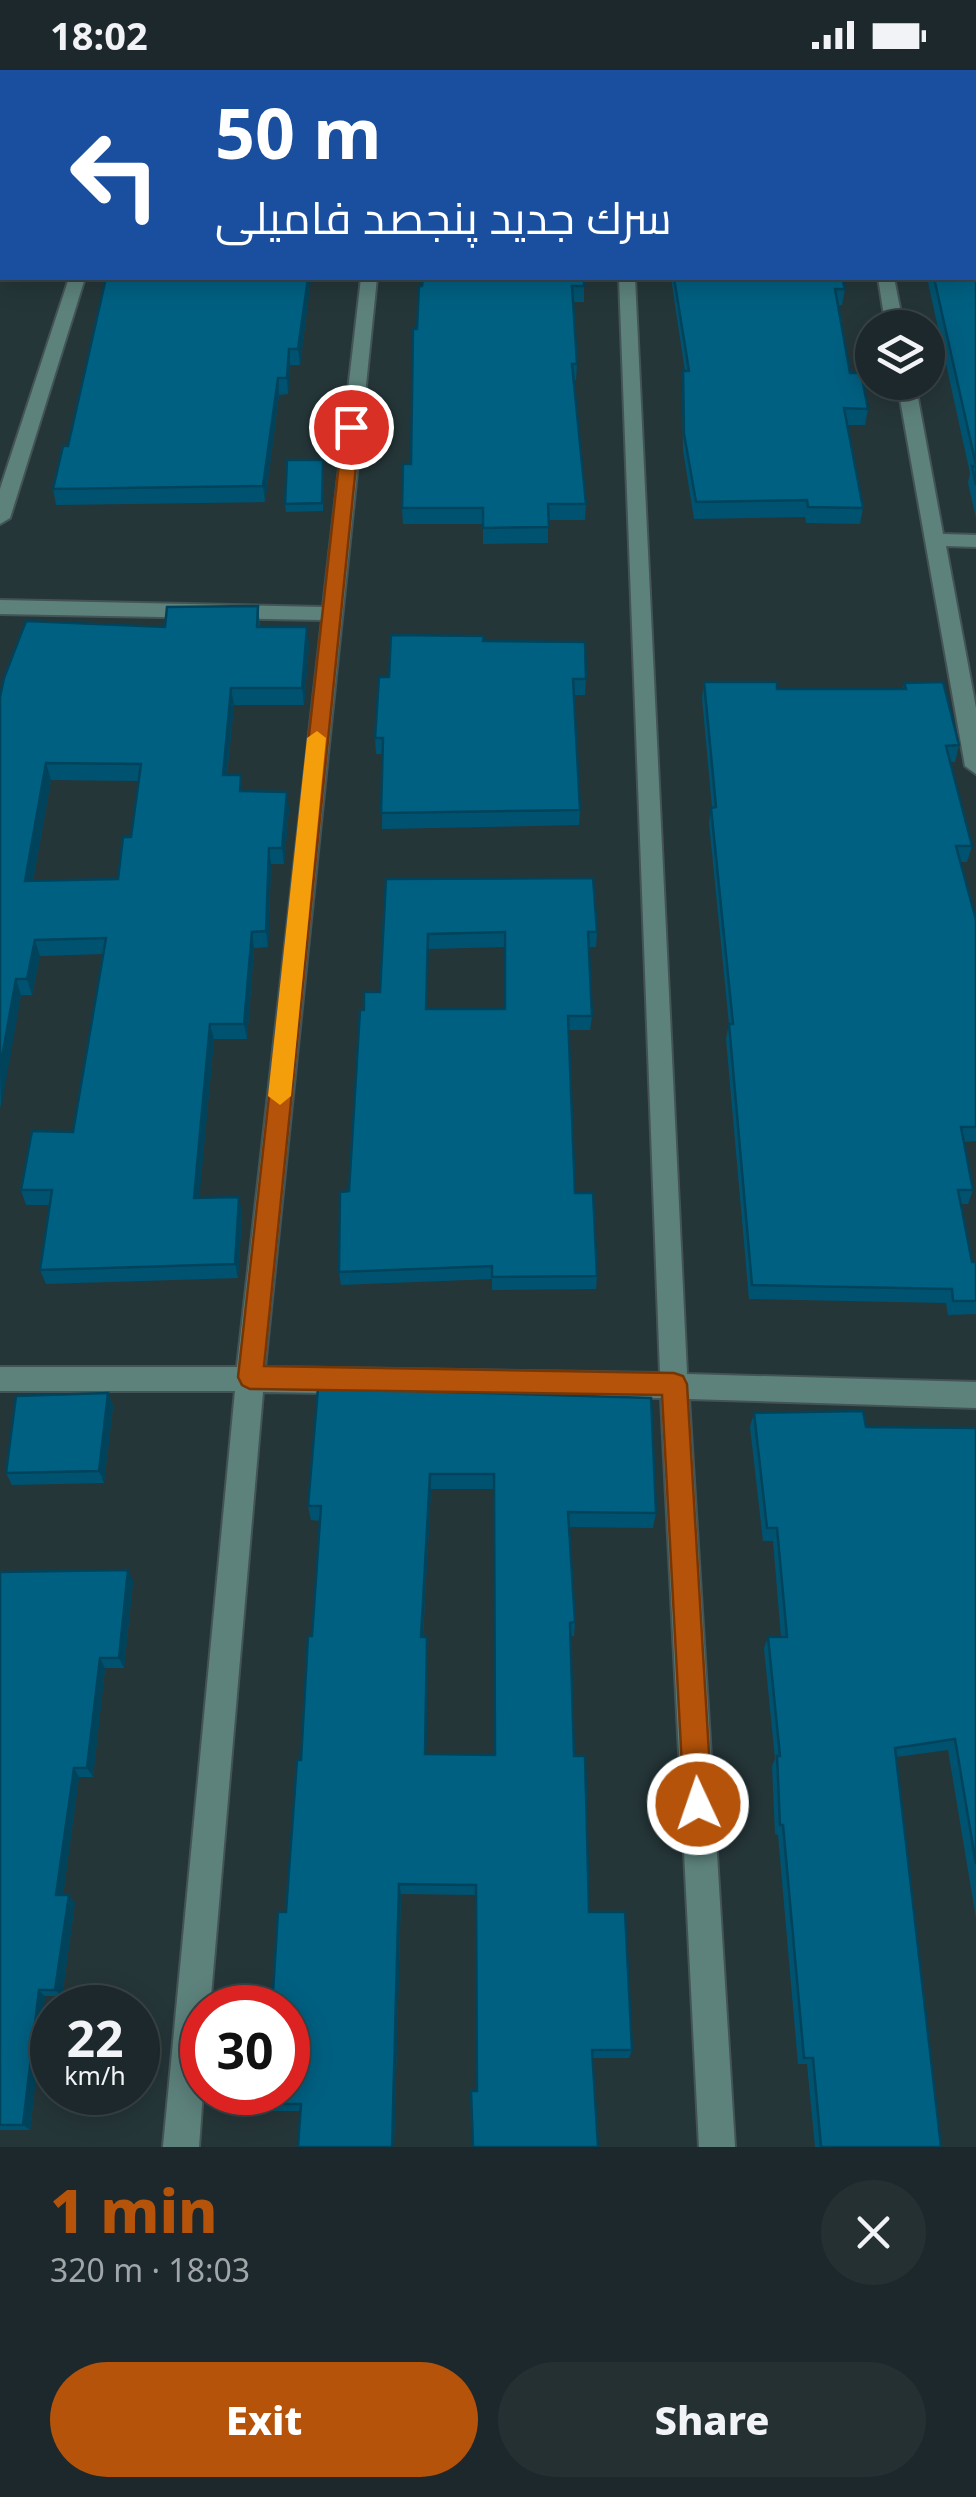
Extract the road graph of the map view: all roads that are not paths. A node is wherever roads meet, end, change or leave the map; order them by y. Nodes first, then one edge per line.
1 (75, 280) edge
2 (369, 280) edge
3 (627, 280) edge
4 (886, 280) edge
5 (892, 310) edge
6 (909, 400) edge
7 (0, 518) edge
8 (936, 540) junction
9 (976, 541) edge
10 (0, 607) edge
11 (330, 614) junction
12 (976, 766) edge
13 (250, 1377) junction
14 (0, 1378) edge
15 (674, 1384) junction
16 (976, 1394) edge
17 (181, 2147) edge
18 (718, 2147) edge

1 - 7 street
2 - 11 street
3 - 15 street
4 - 5 street
6 - 8 street
8 - 9 street
8 - 12 street
10 - 11 street
11 - 13 street
13 - 14 street
13 - 15 street
13 - 17 street
15 - 16 street
15 - 18 street

